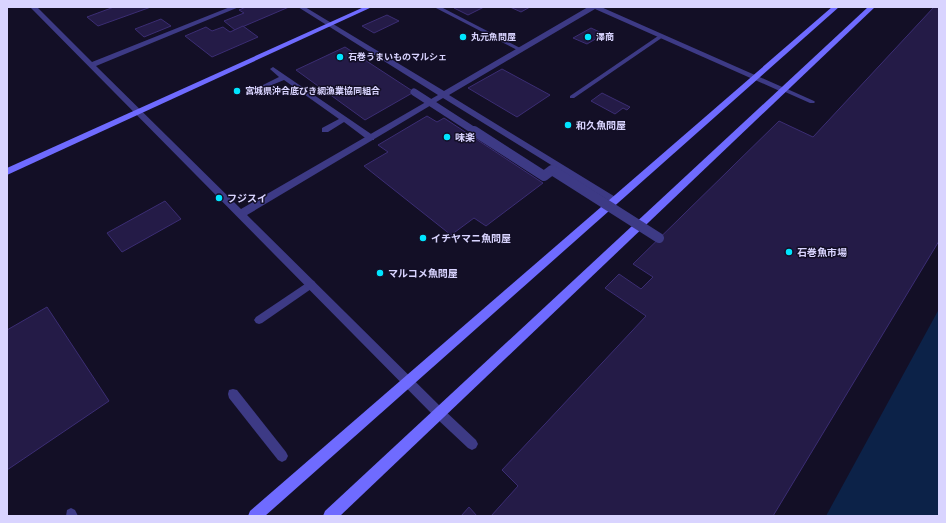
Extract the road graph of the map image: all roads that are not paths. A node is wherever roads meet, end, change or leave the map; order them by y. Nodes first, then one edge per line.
1 (33, 7) edge
2 (236, 7) edge
3 (301, 7) edge
4 (369, 7) edge
5 (437, 7) edge
6 (595, 7) edge
7 (836, 7) edge
8 (872, 7) edge
9 (330, 25) junction
10 (661, 36) junction
11 (521, 50) junction
12 (91, 65) junction
13 (273, 69) dead end
14 (284, 77) junction
15 (756, 77) junction
16 (265, 86) dead end
17 (785, 90) junction
18 (414, 92) dead end
19 (443, 95) junction
20 (572, 97) dead end
21 (812, 102) dead end
22 (138, 112) junction
23 (345, 120) junction
24 (325, 130) dead end
25 (371, 138) junction
26 (7, 172) edge
27 (614, 200) junction
28 (241, 214) junction
29 (659, 238) dead end
30 (311, 284) junction
31 (259, 320) dead end
32 (408, 381) junction
33 (233, 394) dead end
34 (439, 413) junction
35 (472, 444) dead end
36 (282, 456) dead end
37 (255, 516) edge
38 (330, 516) edge

1 - 12 street
2 - 12 street
3 - 9 street
4 - 9 street
5 - 11 lane
6 - 10 street
6 - 11 street
7 - 15 street
8 - 17 street
9 - 19 street
9 - 22 street
10 - 15 street
10 - 20 lane
11 - 19 street
12 - 22 street
13 - 14 lane
14 - 16 lane
14 - 23 lane
15 - 17 street
15 - 27 street
17 - 21 lane
17 - 34 street
18 - 29 street, bridge
19 - 25 street
19 - 27 street
22 - 26 street
22 - 28 street
23 - 24 lane
23 - 25 lane
25 - 28 street
27 - 32 street
28 - 30 street
30 - 31 lane
30 - 32 street
32 - 34 street
32 - 37 street
33 - 36 lane
34 - 35 lane
34 - 38 street

